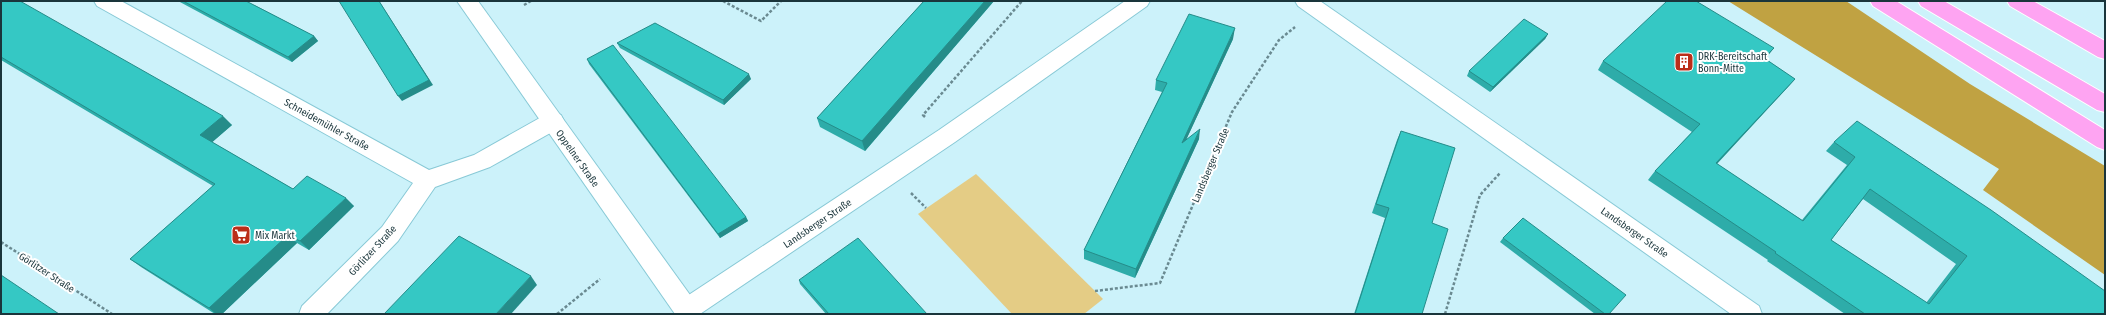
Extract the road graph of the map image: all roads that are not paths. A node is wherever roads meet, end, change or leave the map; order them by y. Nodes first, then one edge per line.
1 (104, 1) edge
2 (467, 1) edge
3 (1140, 1) edge
4 (1880, 1) edge
5 (1928, 1) edge
6 (2017, 1) edge
7 (1312, 5) edge
8 (2105, 51) edge
9 (2105, 104) edge
10 (553, 121) junction
11 (2105, 141) edge
12 (427, 180) junction
13 (688, 312) edge
14 (311, 314) edge
15 (1750, 314) edge

1 - 12 street, Schneidemühler Straße
2 - 10 street, Oppelner Straße
3 - 13 street, Landsberger Straße
4 - 11 highway
5 - 9 highway
6 - 8 highway
7 - 15 street, Landsberger Straße
10 - 12 street
10 - 13 street, Oppelner Straße
12 - 14 street, Görlitzer Straße

